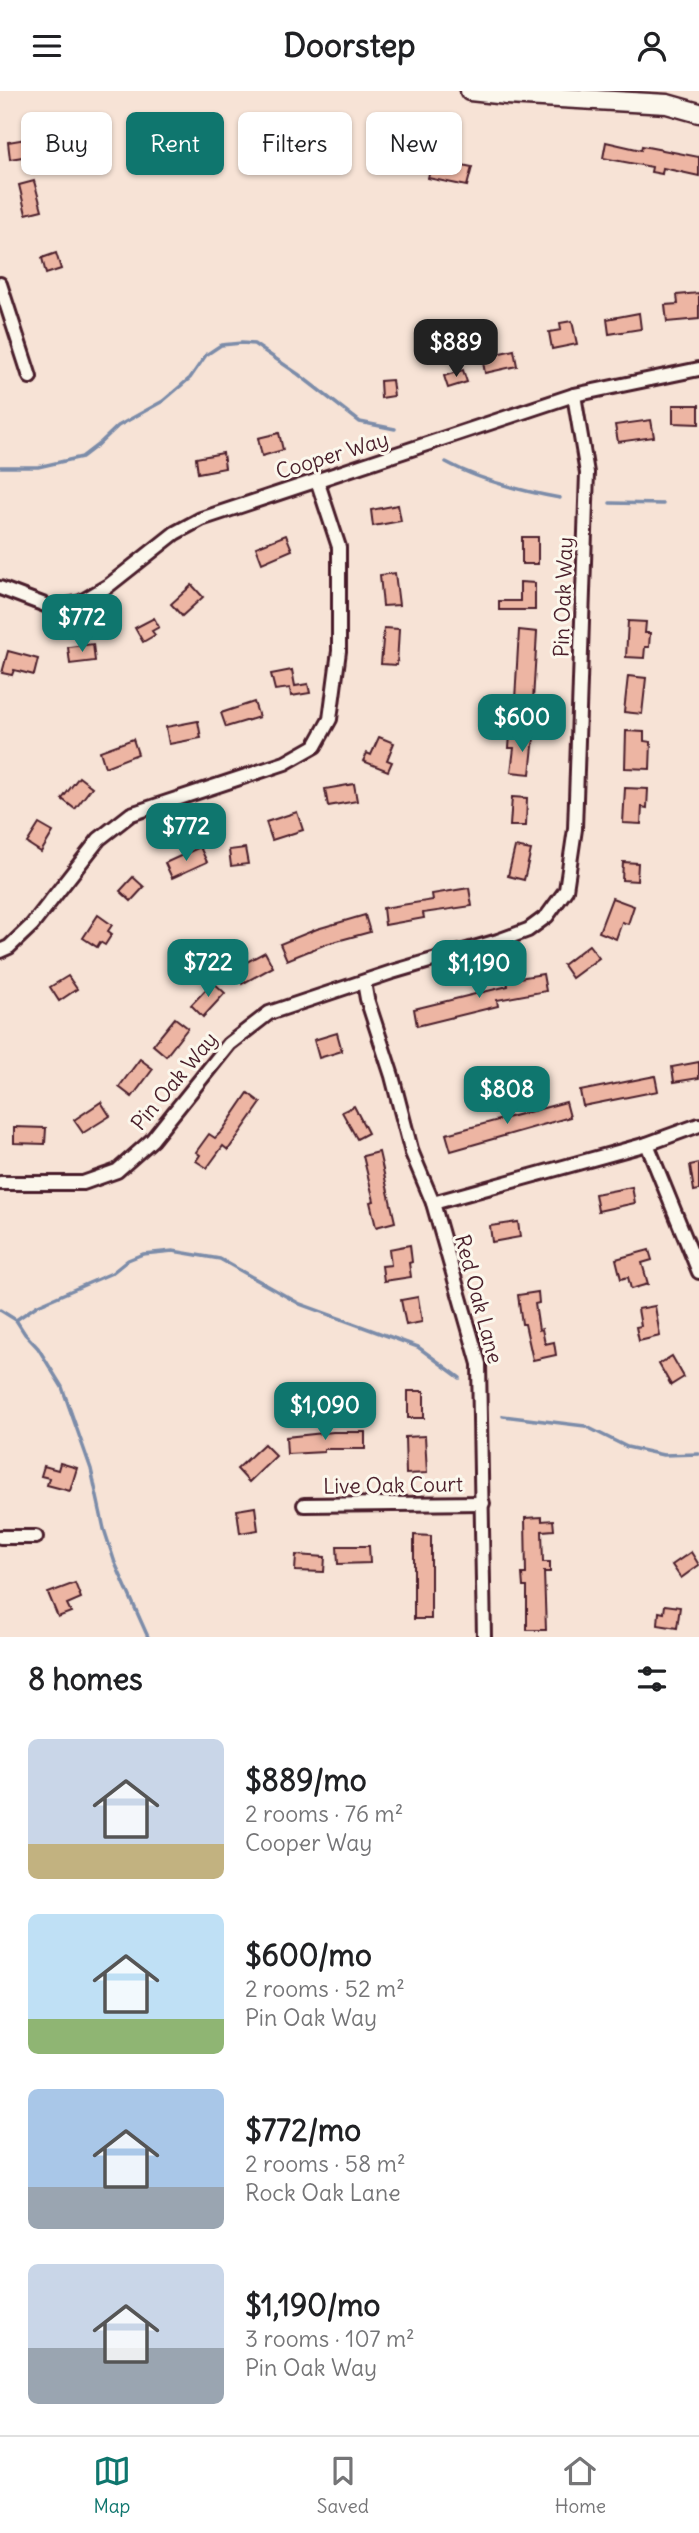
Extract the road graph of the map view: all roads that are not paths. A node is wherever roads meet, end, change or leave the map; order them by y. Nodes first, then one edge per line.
1 (470, 91) edge
2 (699, 113) edge
3 (0, 284) edge
4 (699, 369) edge
5 (30, 377) dead end
6 (574, 395) junction
7 (317, 480) junction
8 (0, 588) edge
9 (0, 951) edge
10 (364, 982) junction
11 (699, 1125) edge
12 (647, 1144) junction
13 (0, 1183) edge
14 (433, 1203) junction
15 (699, 1272) edge
16 (483, 1503) junction
17 (304, 1505) dead end
18 (0, 1537) edge
19 (36, 1537) dead end
20 (484, 1637) edge

1 - 2 street
3 - 5 street
4 - 6 street, Cooper Way
6 - 7 street, Cooper Way
6 - 10 street, Pin Oak Way
7 - 8 street, Cooper Way
7 - 9 street
10 - 13 street, Pin Oak Way
10 - 14 street, Red Oak Lane
11 - 12 street
12 - 14 street
12 - 15 street
14 - 16 street, Red Oak Lane
16 - 17 street, Live Oak Court
16 - 20 street, Red Oak Lane
18 - 19 street

